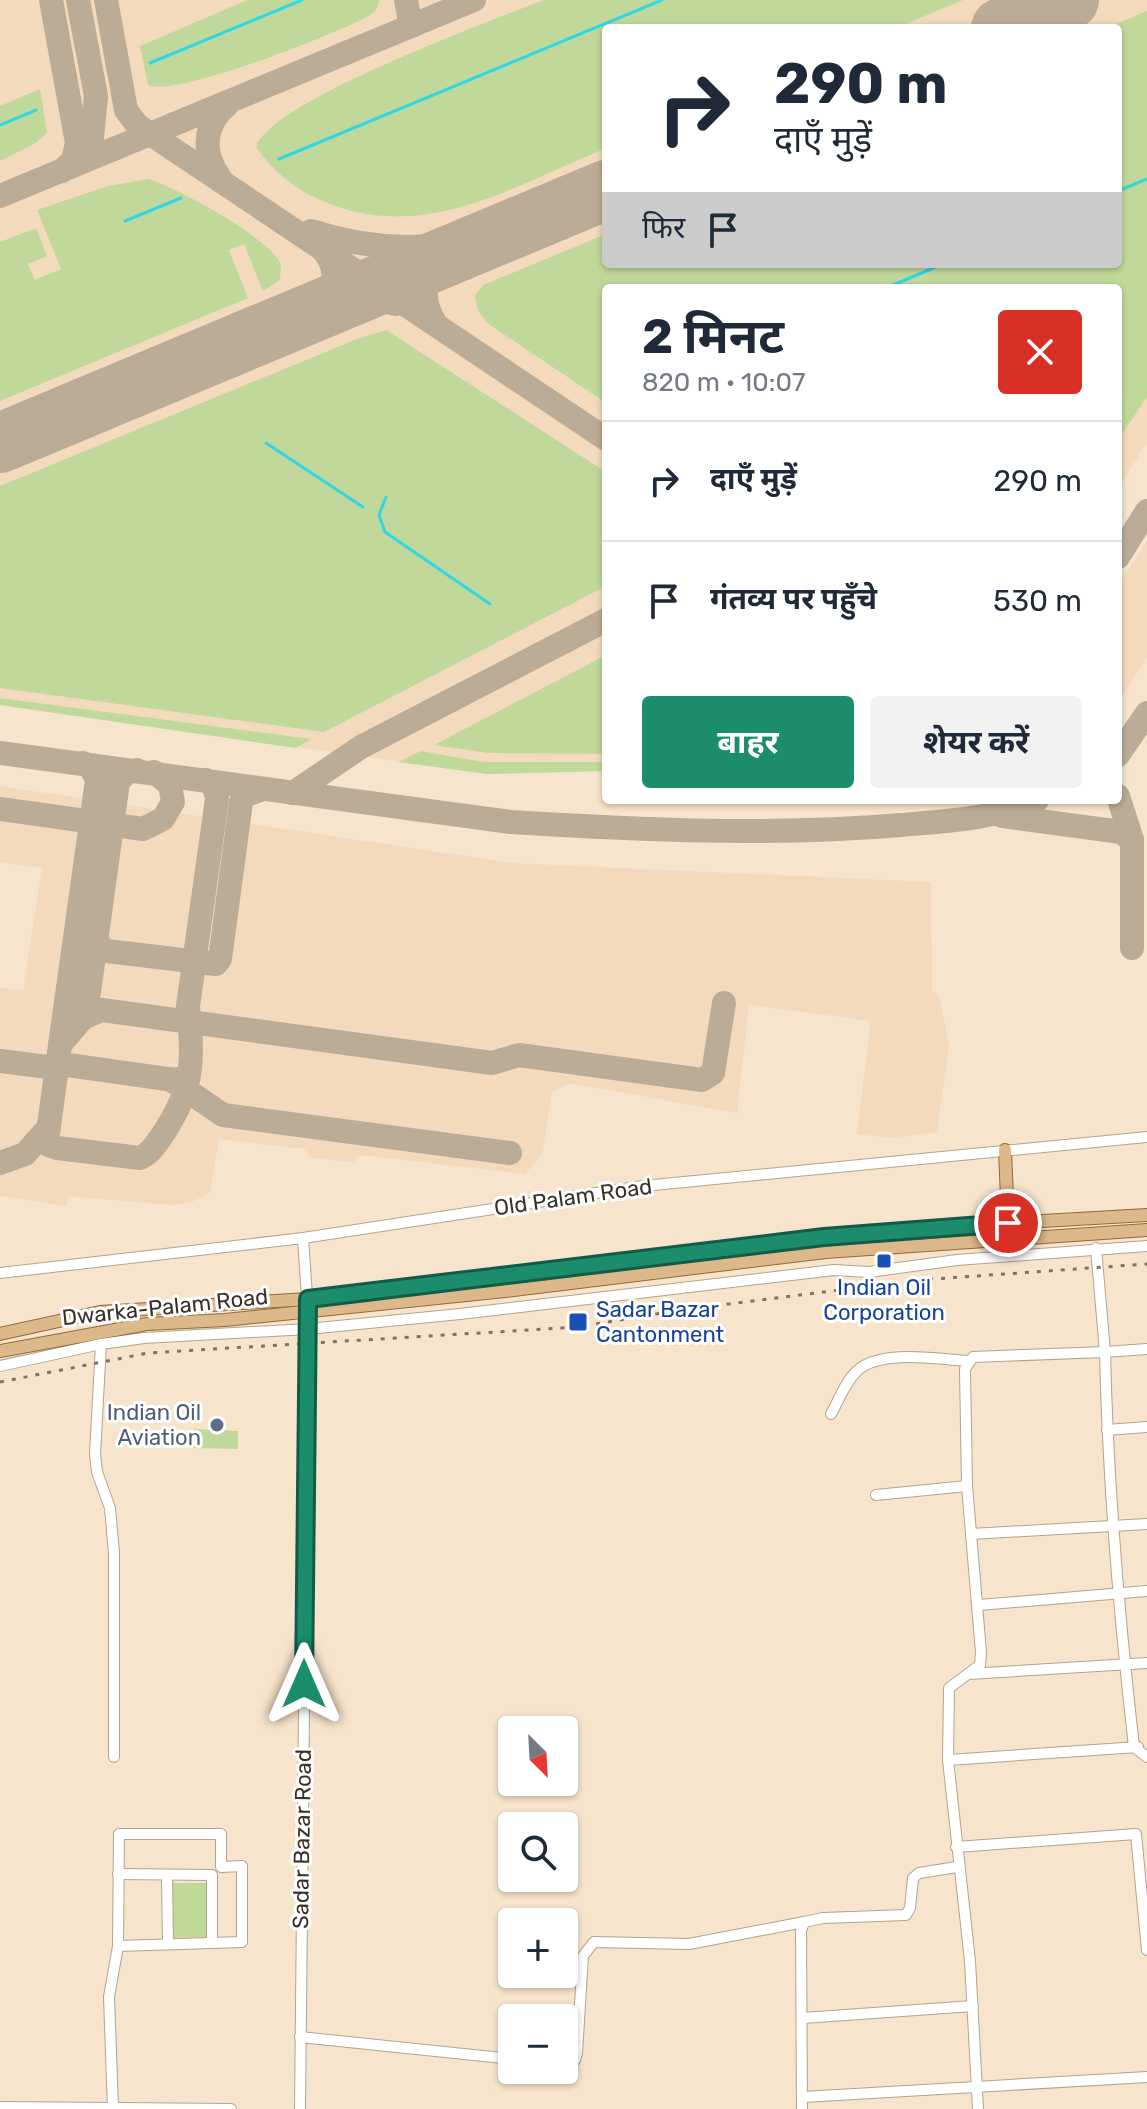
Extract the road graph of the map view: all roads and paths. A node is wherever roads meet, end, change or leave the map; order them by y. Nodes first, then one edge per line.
1 (1147, 1137) edge
2 (1005, 1150) junction
3 (1147, 1215) edge
4 (1008, 1223) junction
5 (1147, 1230) edge
6 (303, 1238) junction
7 (1147, 1246) edge
8 (1096, 1248) junction
9 (0, 1273) edge
10 (308, 1305) junction
11 (308, 1329) junction
12 (0, 1334) edge
13 (101, 1344) junction
14 (1147, 1349) edge
15 (0, 1351) edge
16 (1105, 1352) junction
17 (967, 1361) junction
18 (0, 1366) edge
19 (831, 1414) dead end
20 (1147, 1427) edge
21 (1107, 1430) junction
22 (967, 1486) junction
23 (876, 1495) dead end
24 (1147, 1524) edge
25 (1114, 1526) junction
26 (971, 1534) junction
27 (1147, 1591) edge
28 (1119, 1593) junction
29 (979, 1605) junction
30 (1147, 1663) edge
31 (1125, 1665) junction
32 (968, 1674) junction
33 (1134, 1747) junction
34 (1147, 1749) edge
35 (114, 1757) dead end
36 (1147, 1757) edge
37 (948, 1760) junction
38 (1141, 1833) edge
39 (956, 1847) junction
40 (221, 1867) junction
41 (957, 1867) junction
42 (118, 1874) junction
43 (167, 1875) junction
44 (212, 1875) junction
45 (804, 1922) junction
46 (1147, 1941) edge
47 (212, 1943) junction
48 (168, 1944) junction
49 (118, 1946) junction
50 (1147, 1950) edge
51 (973, 2006) junction
52 (803, 2018) junction
53 (300, 2037) junction
54 (578, 2037) edge
55 (498, 2058) edge
56 (1147, 2077) edge
57 (976, 2088) junction
58 (802, 2103) edge
59 (0, 2107) edge
60 (113, 2107) edge
61 (231, 2109) edge
62 (300, 2109) edge
63 (978, 2109) edge

1 - 2 street, Old Palam Road
2 - 4 main road
2 - 6 street, Old Palam Road
3 - 4 main road, Dwarka-Palam Road
4 - 10 main road, Dwarka-Palam Road
5 - 10 main road, Dwarka-Palam Road
6 - 9 street, Old Palam Road
6 - 10 street, Sadar Bazar Road
7 - 8 street
8 - 11 street
8 - 16 street
10 - 11 street, Sadar Bazar Road
10 - 12 main road
10 - 15 main road, Dwarka-Palam Road
11 - 13 street
11 - 53 street, Sadar Bazar Road
13 - 18 street
13 - 35 street
14 - 16 street
16 - 17 street
16 - 21 street
17 - 19 street
17 - 22 street
20 - 21 street
21 - 25 street
22 - 23 street
22 - 26 street
24 - 25 street
25 - 26 street
25 - 28 street
26 - 29 street
27 - 28 street
28 - 29 street
28 - 31 street
29 - 32 street
30 - 31 street
31 - 32 street
31 - 33 street
32 - 37 street
33 - 34 street
33 - 36 street
33 - 37 street
37 - 39 street
38 - 39 street
38 - 46 street
39 - 41 street
40 - 42 street
40 - 44 street
40 - 47 street
41 - 45 street
41 - 51 street
42 - 43 street
42 - 49 street
43 - 44 street
43 - 48 street
44 - 47 street
45 - 52 street
45 - 54 street
46 - 50 street
47 - 48 street
48 - 49 street
49 - 60 street
51 - 52 street
51 - 57 street
52 - 58 street
53 - 55 street
53 - 62 street, Sadar Bazar Road
56 - 57 street
57 - 58 street
57 - 63 street
59 - 60 street
60 - 61 street

